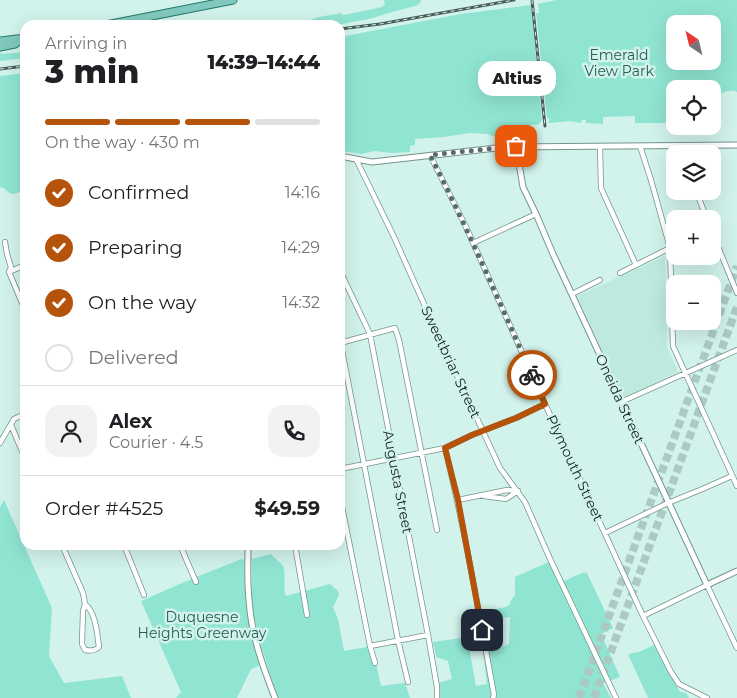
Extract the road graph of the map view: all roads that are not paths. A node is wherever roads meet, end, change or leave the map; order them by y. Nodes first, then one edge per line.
1 (233, 0) edge
2 (131, 20) edge
3 (20, 38) edge
4 (0, 41) edge
5 (20, 41) edge
6 (0, 48) edge
7 (666, 145) edge
8 (721, 145) edge
9 (737, 145) edge
10 (516, 146) junction
11 (600, 146) junction
12 (640, 146) junction
13 (430, 155) junction
14 (345, 157) edge
15 (356, 159) junction
16 (536, 214) junction
17 (666, 234) edge
18 (5, 242) dead end
19 (473, 243) junction
20 (666, 250) edge
21 (721, 254) edge
22 (636, 265) junction
23 (671, 265) edge
24 (20, 267) edge
25 (9, 272) junction
26 (620, 273) dead end
27 (600, 280) dead end
28 (345, 282) edge
29 (737, 293) edge
30 (572, 294) junction
31 (20, 298) edge
32 (370, 334) junction
33 (345, 341) edge
34 (737, 350) edge
35 (345, 366) edge
36 (685, 372) junction
37 (621, 402) junction
38 (545, 404) junction
39 (20, 416) edge
40 (11, 425) junction
41 (482, 431) junction
42 (0, 443) edge
43 (20, 446) edge
44 (445, 448) junction
45 (421, 453) junction
46 (394, 458) junction
47 (365, 464) junction
48 (345, 468) edge
49 (732, 476) junction
50 (737, 486) edge
51 (518, 491) junction
52 (480, 496) junction
53 (458, 500) junction
54 (668, 503) junction
55 (345, 522) edge
56 (437, 530) dead end
57 (605, 533) junction
58 (64, 550) edge
59 (126, 550) edge
60 (182, 550) edge
61 (248, 550) edge
62 (296, 550) edge
63 (737, 571) edge
64 (196, 582) dead end
65 (707, 585) junction
66 (144, 595) dead end
67 (85, 604) junction
68 (308, 615) dead end
69 (643, 616) junction
70 (428, 635) junction
71 (398, 640) junction
72 (370, 646) junction
73 (737, 648) edge
74 (375, 663) dead end
75 (408, 682) dead end
76 (276, 698) edge
77 (437, 698) edge
78 (493, 698) edge
79 (616, 698) edge
80 (708, 698) edge

1 - 2 main road
3 - 4 main road
5 - 6 main road
7 - 12 street
8 - 9 street
10 - 11 street
10 - 13 street
10 - 16 street, Oneida Street
11 - 12 street
11 - 22 street
12 - 17 street
13 - 15 street
13 - 19 street, Plymouth Street
14 - 15 street
15 - 41 street, Sweetbriar Street
16 - 19 street
16 - 30 street, Oneida Street
18 - 25 street
19 - 38 street, Plymouth Street
20 - 22 street
21 - 29 street
22 - 26 street
23 - 36 street
24 - 25 street
25 - 31 street
27 - 30 street
28 - 32 street, Augusta Street
30 - 37 street, Oneida Street
32 - 33 street
32 - 45 street
32 - 46 street, Augusta Street
34 - 36 street
35 - 47 street
36 - 37 street
36 - 49 street
37 - 54 street, Oneida Street
38 - 41 street
38 - 57 street, Plymouth Street
39 - 40 street
40 - 42 street
40 - 43 street
41 - 44 street
41 - 51 street, Sweetbriar Street
44 - 45 street
44 - 53 street
45 - 46 street
45 - 56 street
46 - 47 street
46 - 70 street, Augusta Street
47 - 48 street
47 - 71 street
49 - 50 street
49 - 54 street
51 - 52 street
51 - 52 street
51 - 79 street, Sweetbriar Street
52 - 53 street
53 - 78 street
54 - 57 street
54 - 65 street, Oneida Street
55 - 72 street
57 - 69 street, Plymouth Street
58 - 67 street
59 - 66 street
60 - 64 street
61 - 76 street
62 - 68 street
63 - 65 street
65 - 69 street
65 - 73 street, Oneida Street
67 - 67 street
69 - 80 street, Plymouth Street
70 - 71 street
70 - 77 street, Augusta Street
71 - 72 street
71 - 75 street
72 - 74 street

